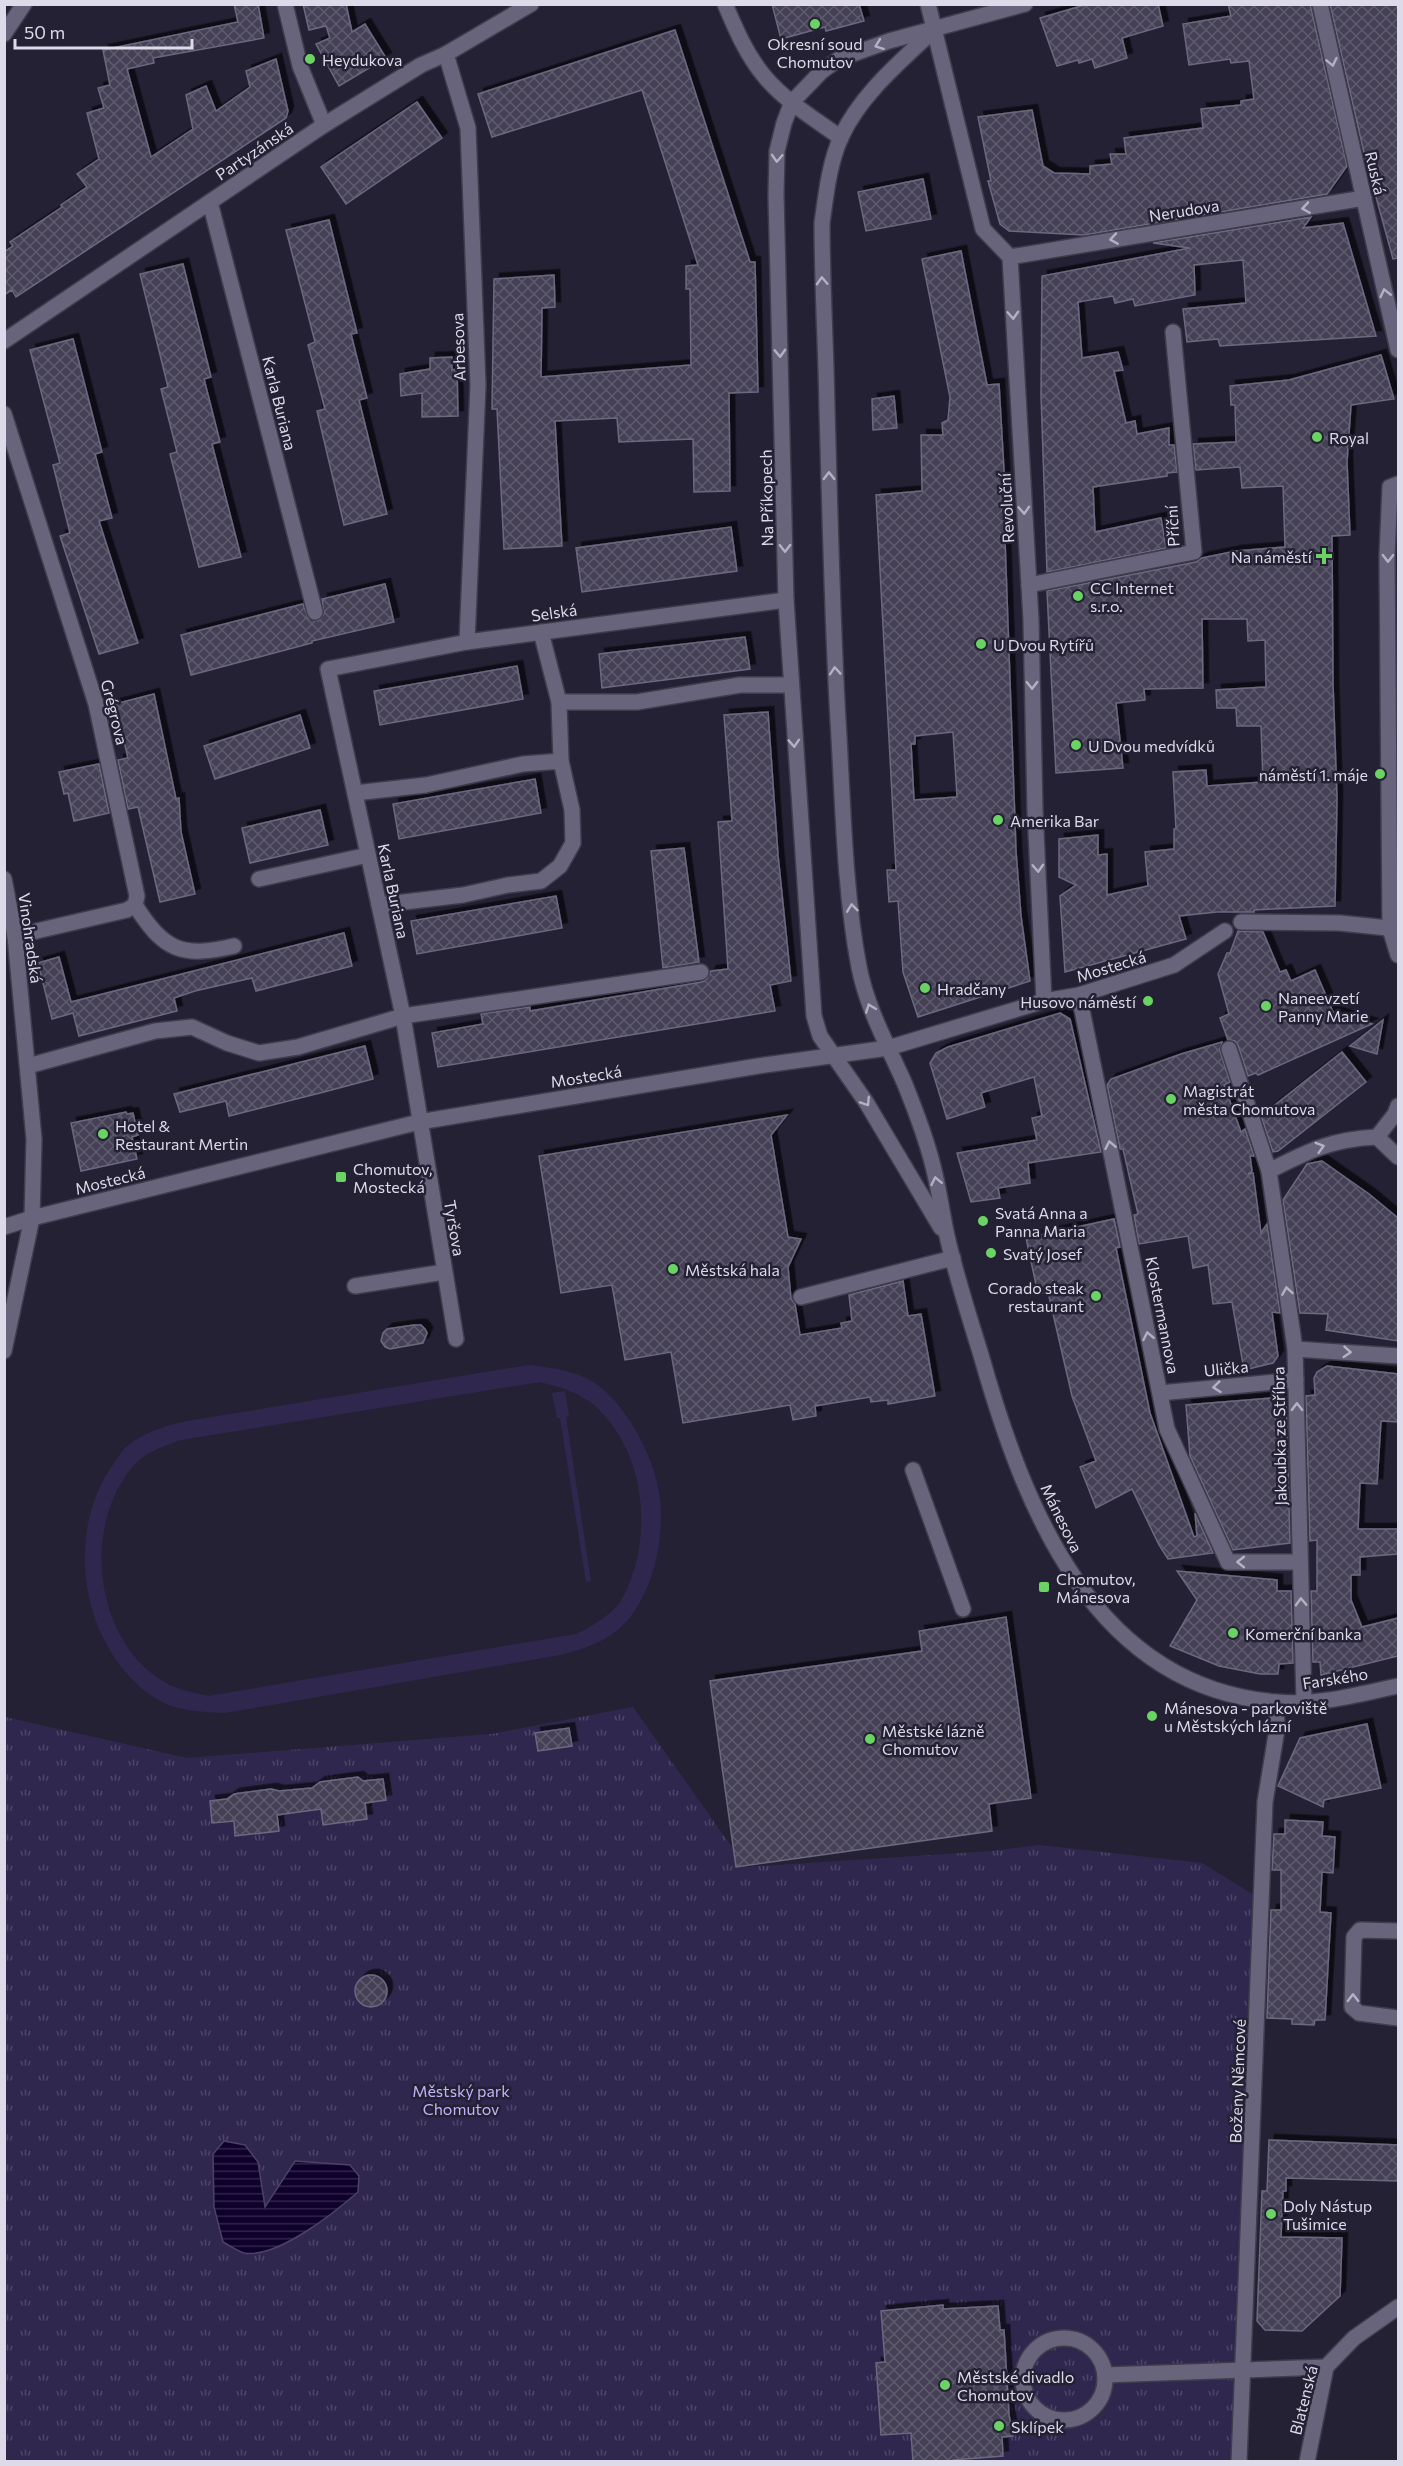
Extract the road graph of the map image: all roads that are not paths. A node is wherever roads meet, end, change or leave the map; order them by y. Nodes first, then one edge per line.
1 (24, 4) edge
2 (285, 4) edge
3 (531, 4) edge
4 (725, 4) edge
5 (928, 4) edge
6 (1025, 4) edge
7 (1320, 4) edge
8 (935, 29) junction
9 (4, 34) edge
10 (446, 54) junction
11 (792, 102) junction
12 (324, 125) junction
13 (841, 138) junction
14 (1364, 198) junction
15 (210, 202) junction
16 (1010, 257) junction
17 (1173, 332) dead end
18 (4, 341) edge
19 (1398, 350) edge
20 (4, 414) edge
21 (1398, 484) edge
22 (1029, 585) junction
23 (786, 600) junction
24 (315, 612) dead end
25 (541, 632) junction
26 (467, 642) junction
27 (328, 669) joint
28 (790, 685) junction
29 (559, 702) junction
30 (561, 761) junction
31 (355, 793) junction
32 (368, 855) junction
33 (4, 879) edge
34 (259, 879) dead end
35 (135, 905) junction
36 (379, 905) junction
37 (1241, 922) dead end
38 (1394, 929) edge
39 (1225, 931) dead end
40 (15, 936) junction
41 (234, 946) dead end
42 (1398, 955) edge
43 (701, 972) dead end
44 (1079, 995) junction
45 (1044, 1001) junction
46 (403, 1016) junction
47 (888, 1048) junction
48 (1229, 1049) dead end
49 (833, 1054) junction
50 (28, 1066) junction
51 (1398, 1106) edge
52 (419, 1122) junction
53 (1377, 1137) junction
54 (1398, 1157) edge
55 (1269, 1171) junction
56 (32, 1218) junction
57 (4, 1227) edge
58 (947, 1238) junction
59 (953, 1258) junction
60 (444, 1272) junction
61 (355, 1286) dead end
62 (801, 1297) dead end
63 (456, 1339) dead end
64 (1295, 1349) junction
65 (4, 1351) edge
66 (1398, 1356) edge
67 (1296, 1380) junction
68 (1160, 1393) junction
69 (914, 1470) dead end
70 (1299, 1562) junction
71 (963, 1609) dead end
72 (1398, 1686) edge
73 (1276, 1702) junction
74 (1304, 1702) junction
75 (1398, 1931) edge
76 (1398, 2018) edge
77 (1398, 2307) edge
78 (1326, 2367) junction
79 (1243, 2368) junction
80 (1105, 2375) junction
81 (1239, 2462) edge
82 (1307, 2462) edge

1 - 9 street
2 - 12 street
3 - 10 street, Partyzánská
4 - 11 street
5 - 8 street
6 - 8 street, Na Příkopech
7 -> 14 street, Ruská
8 -> 11 street, Na Příkopech
8 - 13 street, Na Příkopech
8 - 16 street
10 - 12 street, Partyzánská
10 - 26 street, Arbesova
11 - 13 street
11 -> 23 street, Na Příkopech
12 - 15 street, Partyzánská
47 -> 13 street, Na Příkopech
14 -> 16 street, Nerudova
19 -> 14 street, Ruská
15 - 18 street, Partyzánská
15 - 24 street, Karla Buriana
16 -> 22 street, Revoluční
17 - 22 street, Příční
20 - 35 street, Grégrova
21 -> 38 street
22 -> 45 street, Revoluční
23 - 25 street, Selská
23 - 28 street, Na Příkopech
25 - 26 street, Selská
25 - 29 street
26 - 27 street, Selská
27 - 31 street, Karla Buriana
28 - 29 street
28 -> 49 street, Na Příkopech
29 - 30 street
30 - 31 street
30 - 36 street
31 - 32 street, Karla Buriana
32 - 34 street
32 - 36 street, Karla Buriana
33 - 40 street, Vinohradská
35 - 40 street
35 - 41 street
36 - 46 street, Karla Buriana
37 - 38 street
38 - 42 street
39 - 44 street, Mostecká
40 - 50 street, Vinohradská
43 - 46 street
44 - 45 street, Mostecká
68 -> 44 street, Klostermannova
45 - 47 street, Mostecká
46 - 50 street
46 - 52 street, Karla Buriana
47 - 49 street, Mostecká
58 -> 47 street, Mánesova
48 - 55 street
49 - 52 street, Mostecká
49 -> 58 street, Mánesova
50 - 56 street, Vinohradská
51 - 53 street
52 - 56 street, Mostecká
52 - 60 street, Tyršova
53 - 54 street
55 -> 53 street
64 -> 55 street, Jakoubka ze Stříbra
56 - 57 street, Mostecká
56 - 65 street, Vinohradská
58 - 59 street, Mánesova
59 - 62 street
59 - 73 street, Mánesova
60 - 61 street
60 - 63 street, Tyršova
64 -> 66 street
64 - 67 street, Jakoubka ze Stříbra
67 -> 68 street, Ulička
70 -> 67 street, Jakoubka ze Stříbra
70 -> 68 street, Klostermannova
69 - 71 street
74 -> 70 street, Jakoubka ze Stříbra
72 - 74 street, Farského
73 - 74 street, Farského
73 - 79 street, Boženy Němcové
76 -> 75 street
77 - 78 street, Blatenská
78 - 79 street
78 - 82 street, Blatenská
79 - 80 street
79 - 81 street, Boženy Němcové
80 - 80 street

